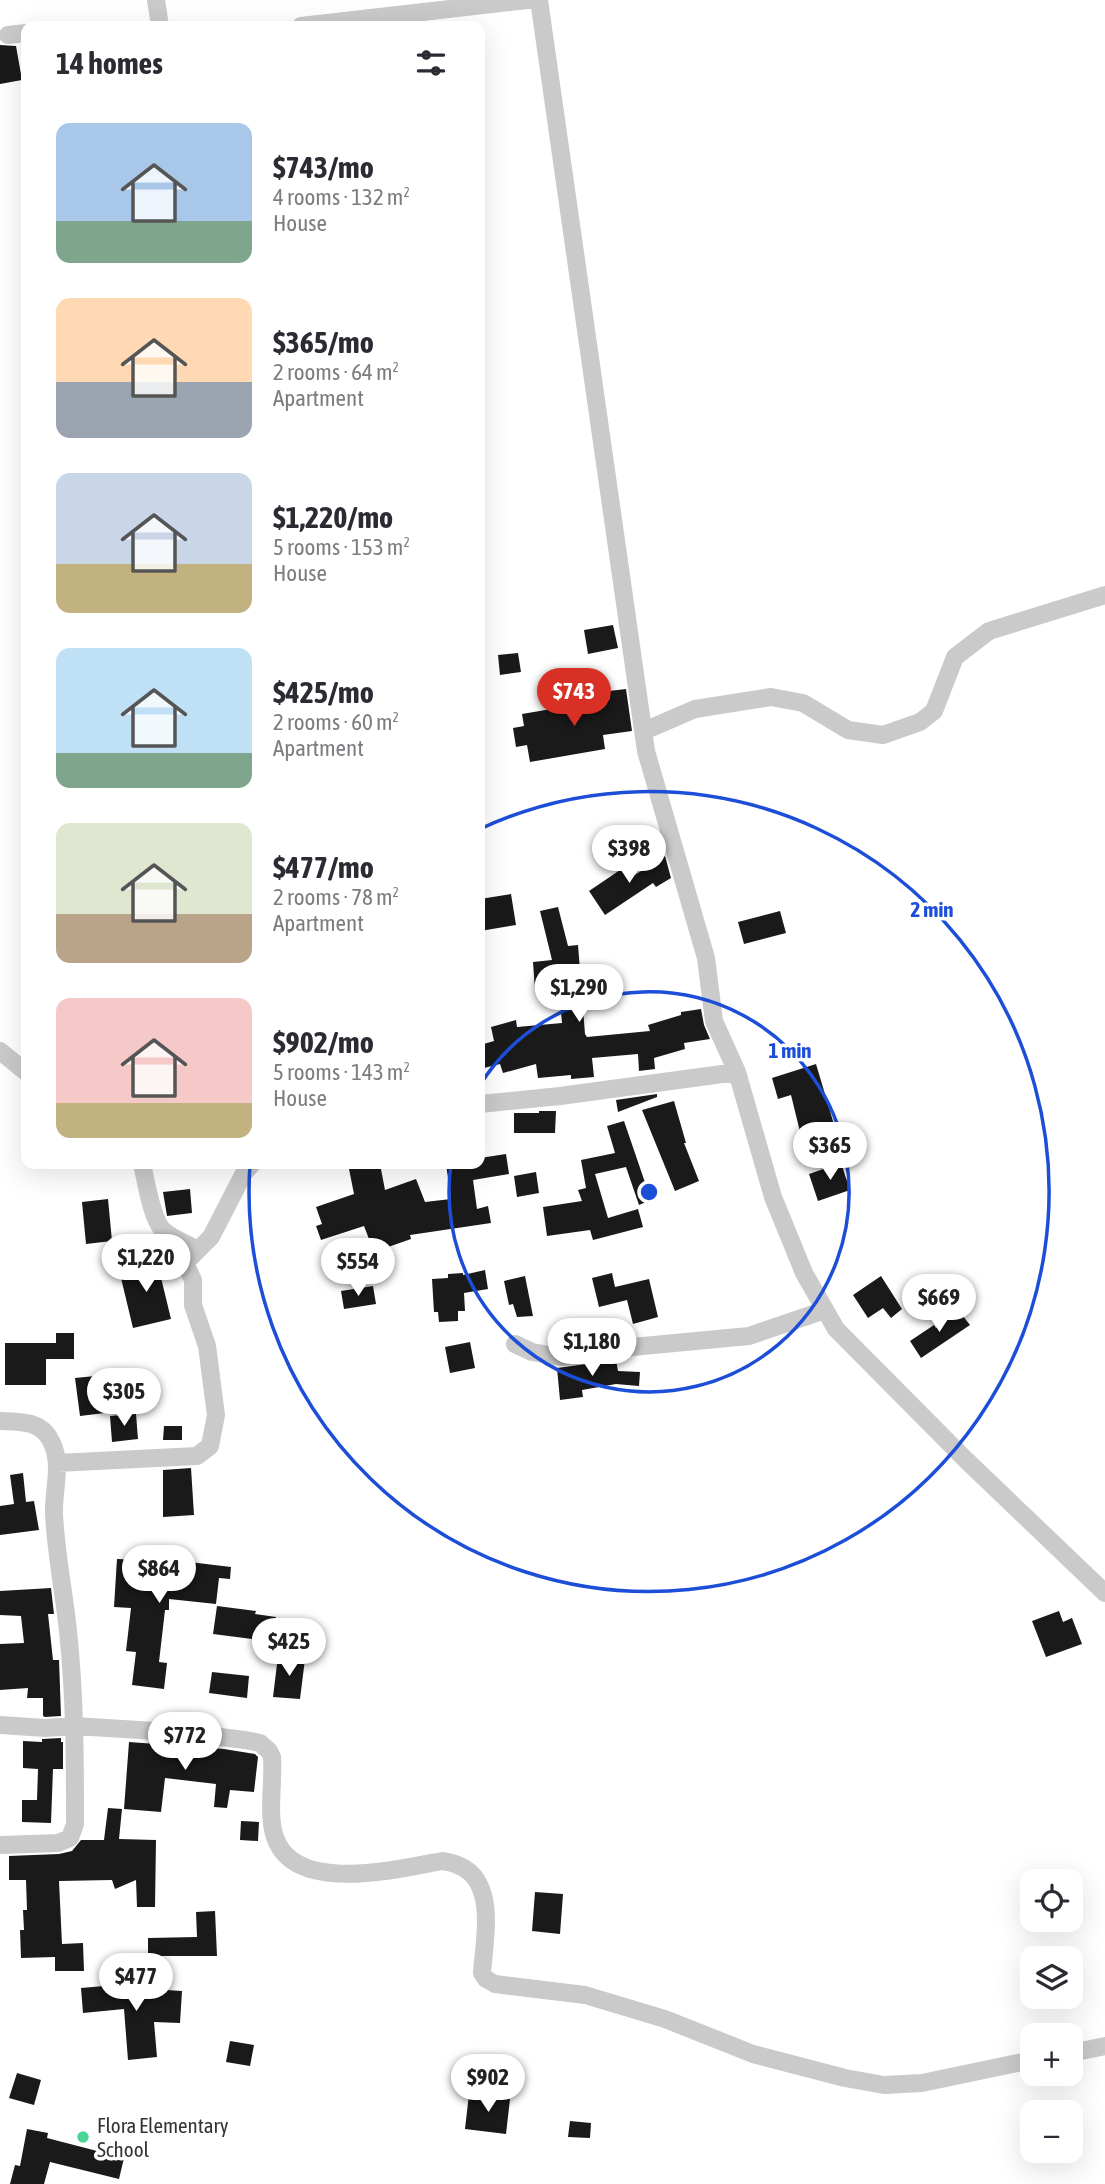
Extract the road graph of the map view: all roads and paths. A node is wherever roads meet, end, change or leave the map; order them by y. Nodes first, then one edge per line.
1 (156, 0) edge
2 (528, 0) edge
3 (539, 0) edge
4 (159, 21) edge
5 (344, 21) edge
6 (1105, 594) edge
7 (643, 731) junction
8 (0, 1051) edge
9 (21, 1068) edge
10 (737, 1072) junction
11 (485, 1104) edge
12 (143, 1169) edge
13 (248, 1169) edge
14 (196, 1249) junction
15 (825, 1310) junction
16 (515, 1344) dead end
17 (0, 1421) edge
18 (57, 1464) junction
19 (1105, 1593) edge
20 (0, 1725) edge
21 (75, 1726) junction
22 (0, 1845) edge
23 (1105, 2046) edge
24 (1083, 2051) edge
25 (1020, 2063) edge

1 - 4 street
2 - 5 street
3 - 7 street
6 - 7 street
7 - 10 street
8 - 9 street
10 - 11 street
10 - 15 street
12 - 14 street
13 - 14 street
14 - 18 street
15 - 16 street
15 - 19 street
17 - 18 street
18 - 21 street
20 - 21 street
21 - 22 street
21 - 25 street
23 - 24 street

